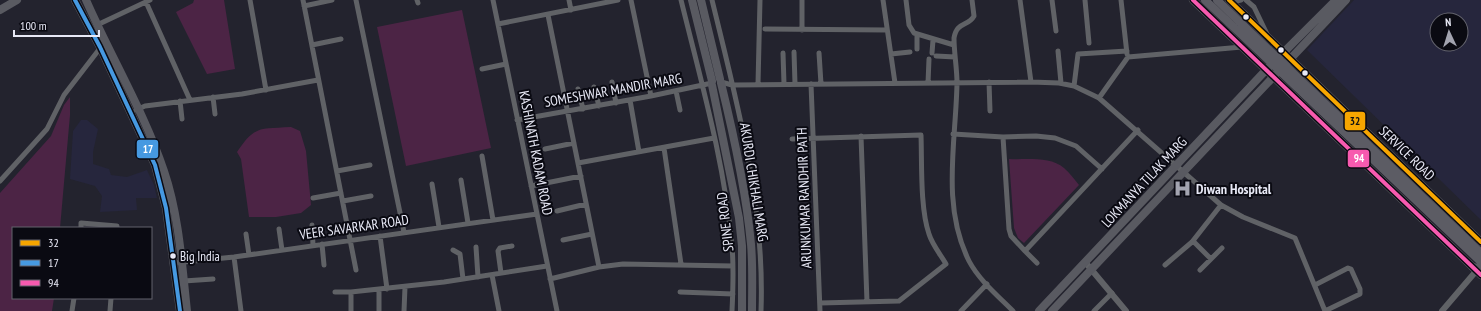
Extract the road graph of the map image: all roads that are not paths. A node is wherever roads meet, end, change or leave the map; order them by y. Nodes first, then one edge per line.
1 (17, 0) edge
2 (75, 0) edge
3 (86, 0) edge
4 (250, 0) edge
5 (303, 0) edge
6 (332, 0) edge
7 (356, 0) edge
8 (493, 0) edge
9 (569, 0) edge
10 (618, 0) edge
11 (631, 0) edge
12 (681, 0) edge
13 (692, 0) edge
14 (701, 0) edge
15 (712, 0) edge
16 (760, 0) edge
17 (802, 0) edge
18 (883, 0) edge
19 (906, 0) edge
20 (972, 0) edge
21 (1020, 0) edge
22 (1052, 0) edge
23 (1085, 0) edge
24 (1121, 0) edge
25 (1193, 0) edge
26 (1205, 0) edge
27 (1217, 0) edge
28 (1241, 0) edge
29 (1246, 0) edge
30 (1336, 0) edge
31 (1346, 0) edge
32 (148, 1) edge
33 (1231, 1) edge
34 (602, 2) edge
35 (304, 6) junction
36 (0, 10) edge
37 (572, 10) junction
38 (548, 15) junction
39 (498, 24) junction
40 (97, 25) junction
41 (765, 29) dead end
42 (802, 30) junction
43 (887, 30) junction
44 (1056, 31) dead end
45 (917, 36) junction
46 (341, 39) dead end
47 (1269, 39) junction
48 (933, 40) junction
49 (1089, 43) dead end
50 (103, 45) junction
51 (312, 45) junction
52 (954, 45) junction
53 (1242, 47) junction
54 (918, 49) dead end
55 (1058, 51) dead end
56 (1127, 51) junction
57 (794, 52) dead end
58 (910, 52) dead end
59 (1283, 52) junction
60 (783, 53) dead end
61 (819, 53) dead end
62 (891, 54) junction
63 (955, 57) junction
64 (1128, 57) junction
65 (929, 59) dead end
66 (1289, 59) junction
67 (506, 64) junction
68 (482, 69) dead end
69 (1266, 70) junction
70 (1273, 76) junction
71 (318, 80) junction
72 (721, 81) junction
73 (612, 82) dead end
74 (957, 82) junction
75 (989, 82) junction
76 (1031, 82) junction
77 (712, 83) junction
78 (894, 83) junction
79 (928, 83) junction
80 (1061, 83) junction
81 (758, 84) junction
82 (784, 84) junction
83 (795, 84) junction
84 (812, 84) junction
85 (821, 84) junction
86 (732, 85) junction
87 (702, 86) junction
88 (1074, 86) junction
89 (594, 87) dead end
90 (578, 88) dead end
91 (266, 90) junction
92 (676, 91) junction
93 (651, 96) junction
94 (213, 97) junction
95 (1099, 98) junction
96 (190, 100) junction
97 (630, 100) junction
98 (180, 101) junction
99 (616, 103) junction
100 (599, 106) junction
101 (583, 109) junction
102 (680, 110) dead end
103 (135, 111) junction
104 (990, 111) dead end
105 (568, 112) junction
106 (215, 114) dead end
107 (182, 119) dead end
108 (517, 120) junction
109 (1222, 124) junction
110 (1138, 130) junction
111 (952, 134) junction
112 (861, 136) junction
113 (1003, 137) junction
114 (714, 138) junction
115 (815, 138) junction
116 (792, 140) dead end
117 (574, 143) junction
118 (664, 148) junction
119 (545, 149) dead end
120 (639, 152) junction
121 (482, 156) dead end
122 (578, 163) junction
123 (370, 165) dead end
124 (1176, 166) junction
125 (1102, 169) junction
126 (337, 171) junction
127 (1183, 172) junction
128 (581, 176) junction
129 (461, 180) dead end
130 (0, 181) edge
131 (432, 184) dead end
132 (531, 186) junction
133 (341, 194) junction
134 (371, 196) dead end
135 (313, 198) dead end
136 (343, 202) junction
137 (586, 204) junction
138 (1221, 205) junction
139 (557, 211) dead end
140 (537, 214) junction
141 (493, 220) junction
142 (468, 224) junction
143 (312, 225) dead end
144 (81, 227) edge
145 (118, 227) edge
146 (439, 228) junction
147 (279, 229) dead end
148 (404, 232) junction
149 (246, 234) dead end
150 (592, 234) junction
151 (380, 236) junction
152 (351, 240) junction
153 (563, 240) dead end
154 (1193, 241) junction
155 (1481, 242) edge
156 (322, 244) junction
157 (314, 245) junction
158 (512, 246) dead end
159 (476, 247) dead end
160 (1222, 248) dead end
161 (282, 250) junction
162 (453, 250) dead end
163 (1025, 251) junction
164 (1481, 253) edge
165 (249, 255) junction
166 (234, 257) junction
167 (1211, 259) junction
168 (178, 262) junction
169 (1085, 262) junction
170 (1481, 262) edge
171 (1037, 263) dead end
172 (681, 264) junction
173 (324, 265) dead end
174 (1165, 265) dead end
175 (547, 266) junction
176 (733, 266) junction
177 (599, 267) junction
178 (1091, 269) junction
179 (356, 270) dead end
180 (1200, 270) dead end
181 (1478, 270) edge
182 (501, 273) junction
183 (492, 275) junction
184 (478, 277) junction
185 (213, 279) dead end
186 (463, 279) junction
187 (550, 279) junction
188 (184, 281) junction
189 (987, 284) junction
190 (1315, 285) junction
191 (405, 287) junction
192 (387, 289) junction
193 (379, 290) junction
194 (335, 292) dead end
195 (351, 292) junction
196 (680, 292) dead end
197 (1112, 293) junction
198 (733, 294) junction
199 (74, 299) edge
200 (111, 299) edge
201 (867, 302) junction
202 (820, 303) junction
203 (72, 311) edge
204 (110, 311) edge
205 (180, 311) edge
206 (187, 311) edge
207 (240, 311) edge
208 (351, 311) edge
209 (379, 311) edge
210 (404, 311) edge
211 (499, 311) edge
212 (557, 311) edge
213 (732, 311) edge
214 (742, 311) edge
215 (752, 311) edge
216 (761, 311) edge
217 (820, 311) edge
218 (961, 311) edge
219 (1013, 311) edge
220 (1039, 311) edge
221 (1052, 311) edge
222 (1094, 311) edge
223 (1126, 311) edge
224 (1325, 311) edge
225 (1442, 311) edge

1 - 36 main road
2 - 50 main road
3 - 40 main road
4 - 91 street
5 - 35 street
6 - 35 street
7 - 148 street
8 - 39 street, KASHINATH KADAM ROAD
9 - 37 street
10 - 34 street
11 - 93 street
12 - 87 street
13 - 77 main road
14 - 72 main road, AKURDI CHIKHALI MARG
15 - 86 street
16 - 81 street
17 - 42 street
18 - 43 street
19 - 45 street
20 - 52 street
21 - 76 street
22 - 44 street
23 - 49 street
24 - 56 street
25 - 53 main road
26 - 170 highway
27 - 164 highway
28 - 33 street
29 - 47 street
30 - 59 main road, LOKMANYA TILAK MARG
31 - 66 main road, LOKMANYA TILAK MARG
32 - 40 street
32 - 96 street
33 - 47 main road, SERVICE ROAD
34 - 37 street
35 - 51 street
37 - 38 street
38 - 39 street
38 - 105 street
39 - 67 street, KASHINATH KADAM ROAD
40 - 50 main road
41 - 42 street
42 - 43 street
43 - 62 street
45 - 48 street
45 - 54 street
46 - 51 street
47 - 59 main road, SERVICE ROAD
48 - 52 street
48 - 63 street
50 - 103 main road
50 - 130 street
51 - 71 street
52 - 63 street
53 - 64 street
53 - 69 main road
55 - 80 street
56 - 64 street
56 - 88 street
57 - 83 street
58 - 62 street
59 - 66 main road, SERVICE ROAD
59 - 69 main road, LOKMANYA TILAK MARG
60 - 82 street
61 - 85 street
62 - 78 street
63 - 74 street
64 - 95 street
65 - 79 street
66 - 70 main road, LOKMANYA TILAK MARG
66 - 155 main road, SERVICE ROAD
67 - 68 street
67 - 108 street, KASHINATH KADAM ROAD
69 - 70 main road
69 - 109 main road, LOKMANYA TILAK MARG
70 - 109 main road, LOKMANYA TILAK MARG
70 - 181 main road
71 - 91 street
71 - 126 street
72 - 77 main road
72 - 86 street
72 - 215 main road, AKURDI CHIKHALI MARG
73 - 99 street
74 - 75 street
74 - 79 street
74 - 111 street
75 - 76 street
75 - 104 street
76 - 80 street
77 - 87 street, SOMESHWAR MANDIR MARG
77 - 214 main road, SPINE ROAD
78 - 79 street
78 - 85 street
80 - 88 street
81 - 82 street
81 - 86 street
82 - 83 street
83 - 84 street
84 - 85 street
84 - 115 street, ARUNKUMAR RANDHIR PATH
86 - 216 street
87 - 92 street, SOMESHWAR MANDIR MARG
87 - 114 street
88 - 95 street
89 - 100 street
90 - 101 street
91 - 94 street
92 - 93 street, SOMESHWAR MANDIR MARG
92 - 102 street
93 - 97 street, SOMESHWAR MANDIR MARG
94 - 96 street
94 - 106 street
95 - 110 street
96 - 98 street
97 - 99 street, SOMESHWAR MANDIR MARG
97 - 120 street
98 - 103 street
98 - 107 street
99 - 100 street, SOMESHWAR MANDIR MARG
100 - 101 street, SOMESHWAR MANDIR MARG
101 - 105 street, SOMESHWAR MANDIR MARG
103 - 168 main road
105 - 108 street, SOMESHWAR MANDIR MARG
105 - 117 street
108 - 132 street, KASHINATH KADAM ROAD
109 - 124 main road, LOKMANYA TILAK MARG
109 - 127 main road, LOKMANYA TILAK MARG
110 - 124 street
110 - 125 street
111 - 113 street
111 - 189 street
112 - 115 street
112 - 201 street
112 - 201 street
113 - 125 street
113 - 163 street
114 - 118 street
114 - 176 street
115 - 116 street
115 - 202 street, ARUNKUMAR RANDHIR PATH
117 - 119 street
117 - 122 street
118 - 120 street
118 - 172 street
120 - 122 street
121 - 141 street
122 - 128 street
123 - 126 street
124 - 127 street
124 - 169 main road, LOKMANYA TILAK MARG
125 - 163 street
126 - 133 street
127 - 138 street
127 - 178 main road, LOKMANYA TILAK MARG
128 - 132 street
128 - 137 street
129 - 142 street
131 - 146 street
132 - 140 street, KASHINATH KADAM ROAD
133 - 135 street
133 - 136 street
134 - 136 street
136 - 152 street
137 - 139 street
137 - 150 street
138 - 154 street
138 - 190 street
140 - 141 street, VEER SAVARKAR ROAD
140 - 175 street, KASHINATH KADAM ROAD
141 - 142 street, VEER SAVARKAR ROAD
142 - 146 street, VEER SAVARKAR ROAD
143 - 157 street
144 - 145 street
146 - 148 street, VEER SAVARKAR ROAD
147 - 161 street
148 - 151 street, VEER SAVARKAR ROAD
149 - 165 street
150 - 153 street
150 - 177 street
151 - 152 street, VEER SAVARKAR ROAD
151 - 192 street
152 - 156 street, VEER SAVARKAR ROAD
152 - 179 street
154 - 167 street
154 - 174 street
156 - 157 street, VEER SAVARKAR ROAD
156 - 173 street
157 - 161 street, VEER SAVARKAR ROAD
158 - 182 street
159 - 184 street
160 - 167 street
161 - 165 street, VEER SAVARKAR ROAD
162 - 186 street
163 - 171 street
165 - 166 street, VEER SAVARKAR ROAD
166 - 168 street, VEER SAVARKAR ROAD
166 - 207 street
167 - 180 street
168 - 188 main road
168 - 205 main road
169 - 178 street
169 - 220 main road, LOKMANYA TILAK MARG
172 - 176 street
172 - 177 street
175 - 182 street
175 - 187 street, KASHINATH KADAM ROAD
176 - 198 street
177 - 187 street
178 - 197 street
178 - 221 main road, LOKMANYA TILAK MARG
181 - 225 street
182 - 183 street
183 - 184 street
183 - 211 street
184 - 186 street
185 - 188 street
186 - 191 street
187 - 212 street, KASHINATH KADAM ROAD
188 - 206 main road
189 - 218 street
189 - 219 street
190 - 224 street
190 - 224 street
191 - 192 street
191 - 210 street
192 - 193 street
193 - 195 street
193 - 209 street
194 - 195 street
195 - 208 street
196 - 198 street
197 - 222 street
197 - 223 street
198 - 213 street
199 - 203 street
200 - 204 street
201 - 202 street
202 - 217 street, ARUNKUMAR RANDHIR PATH

